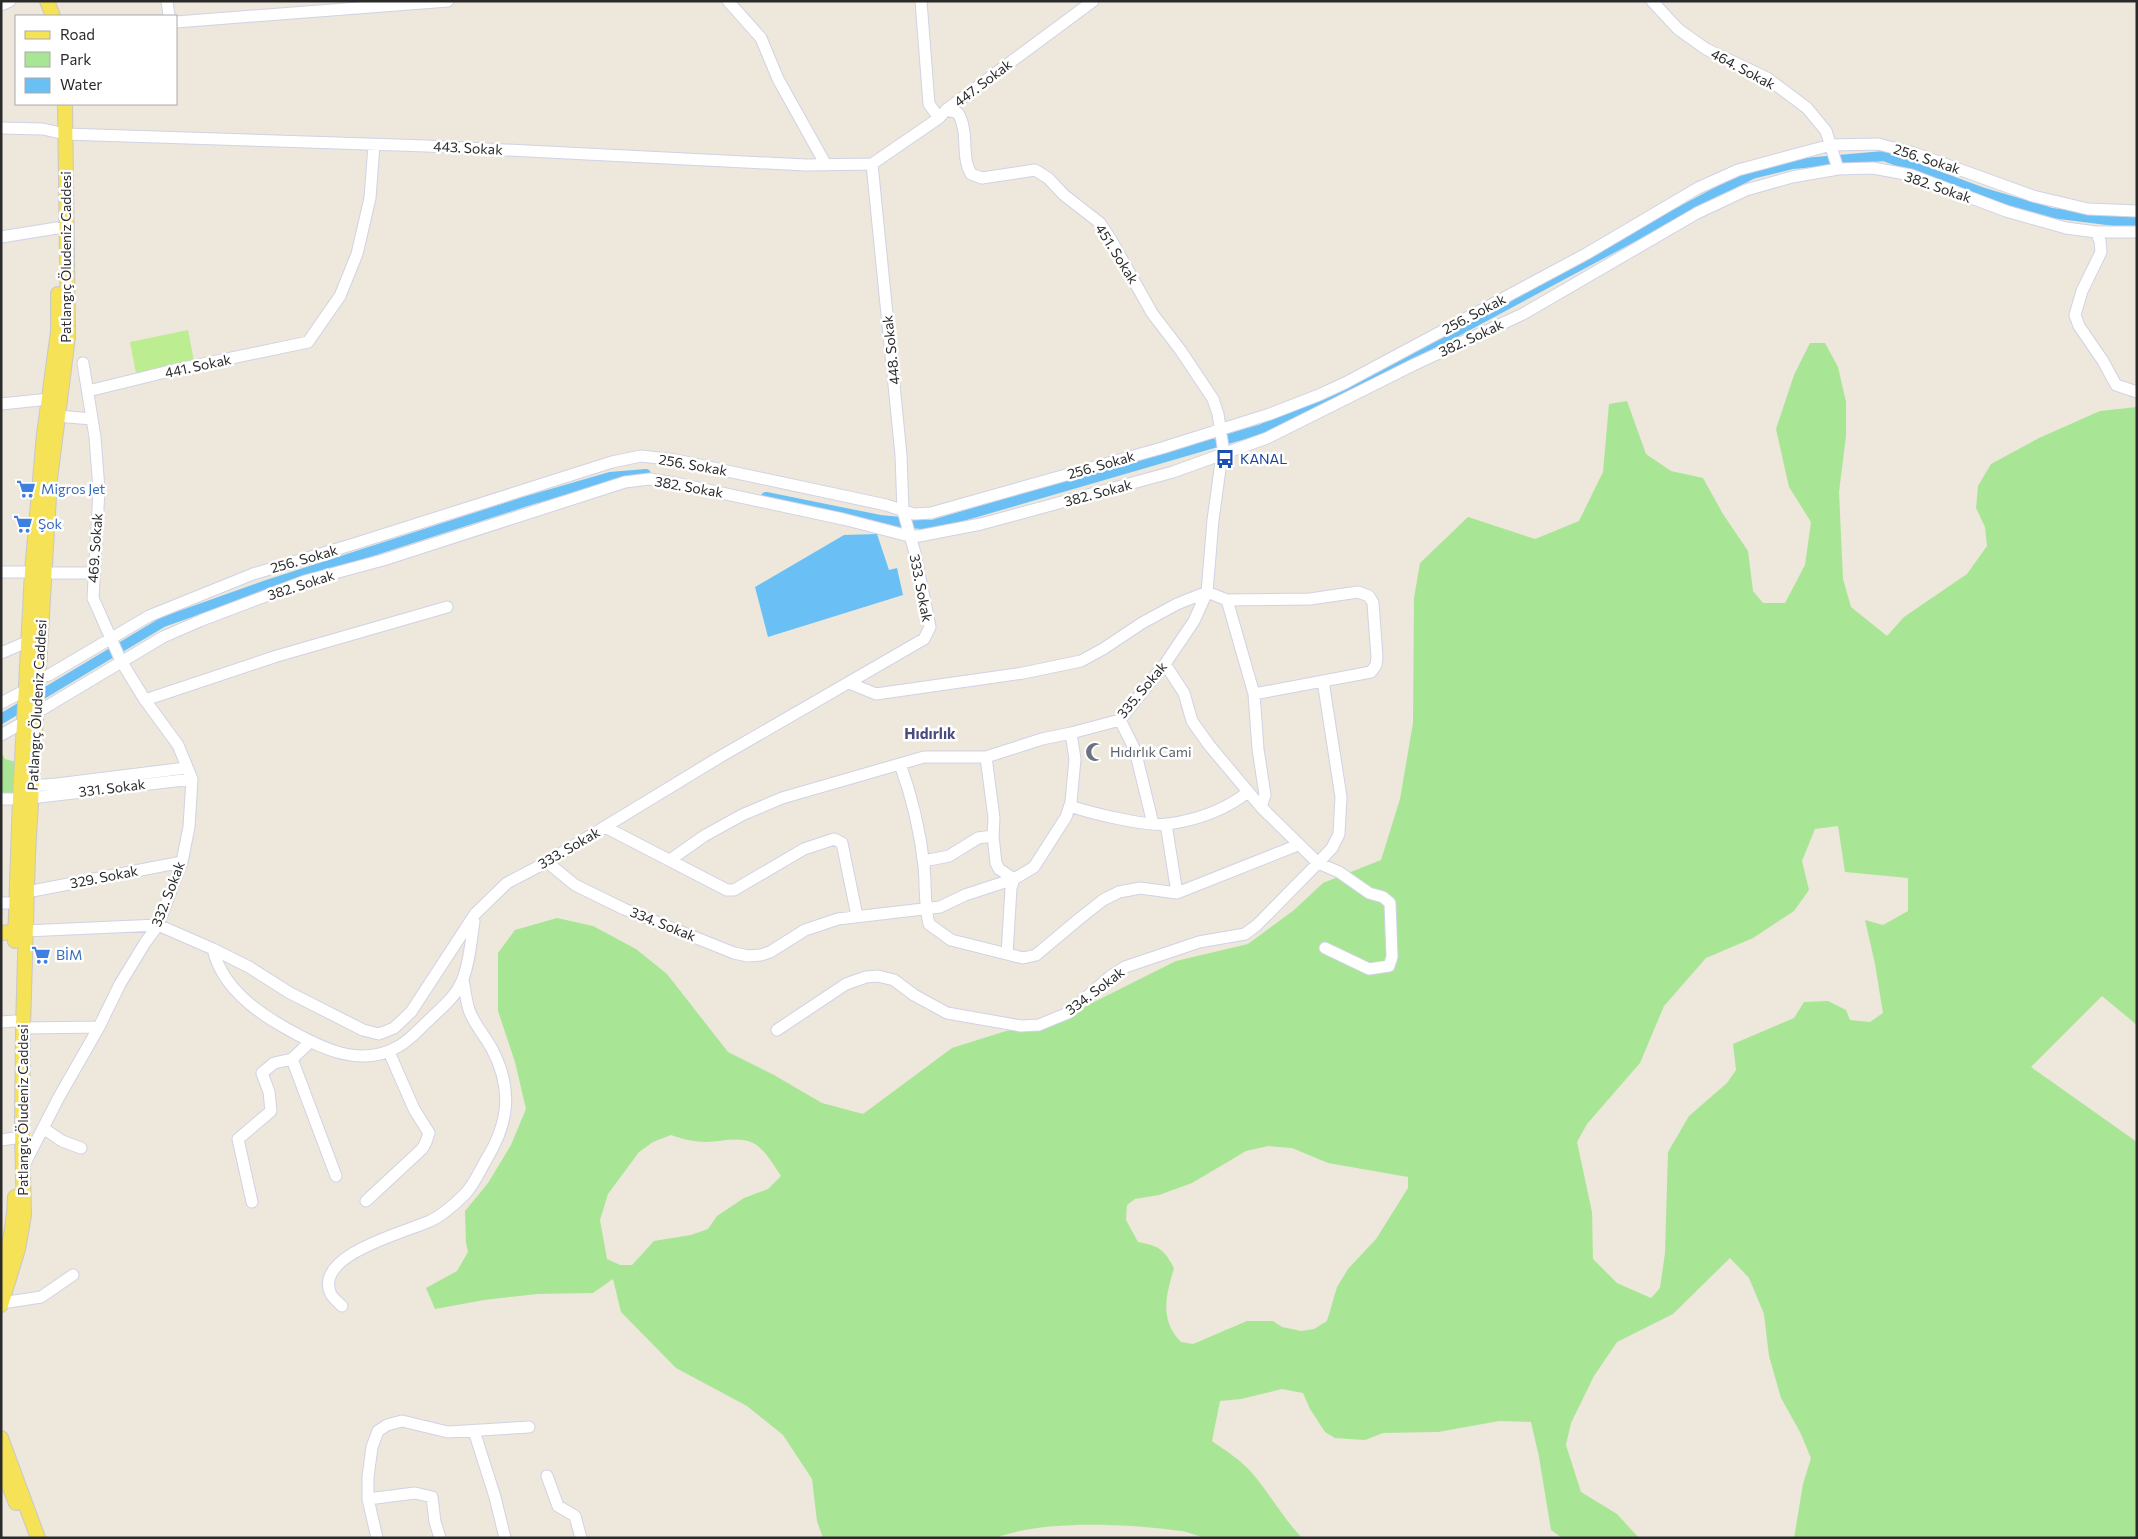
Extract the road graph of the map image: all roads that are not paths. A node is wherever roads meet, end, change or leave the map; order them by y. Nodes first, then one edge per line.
1 (10, 1) edge
2 (37, 1) edge
3 (47, 1) edge
4 (167, 1) edge
5 (448, 1) edge
6 (728, 1) edge
7 (921, 1) edge
8 (1093, 1) edge
9 (1652, 1) edge
10 (1, 5) edge
11 (340, 5) edge
12 (44, 15) edge
13 (53, 15) edge
14 (169, 15) edge
15 (178, 22) edge
16 (55, 105) edge
17 (65, 105) edge
18 (943, 114) junction
19 (1, 128) edge
20 (60, 132) junction
21 (374, 145) junction
22 (1832, 148) junction
23 (826, 164) junction
24 (872, 164) junction
25 (1838, 169) junction
26 (2137, 211) edge
27 (57, 228) junction
28 (2096, 232) junction
29 (2137, 232) edge
30 (1, 237) edge
31 (83, 363) dead end
32 (88, 391) junction
33 (2137, 392) edge
34 (49, 399) junction
35 (1, 404) edge
36 (57, 416) junction
37 (92, 419) junction
38 (1221, 431) junction
39 (1222, 451) junction
40 (904, 512) junction
41 (909, 533) junction
42 (1, 572) edge
43 (38, 572) junction
44 (93, 573) junction
45 (1207, 592) junction
46 (1227, 600) junction
47 (447, 607) dead end
48 (29, 641) junction
49 (112, 641) junction
50 (1, 653) edge
51 (120, 659) junction
52 (1165, 664) junction
53 (1323, 681) junction
54 (849, 683) junction
55 (32, 688) junction
56 (1254, 694) junction
57 (145, 700) junction
58 (1, 703) edge
59 (30, 715) junction
60 (1120, 720) junction
61 (1071, 733) junction
62 (1, 735) edge
63 (986, 757) junction
64 (900, 764) junction
65 (186, 768) junction
66 (192, 779) junction
67 (1248, 792) junction
68 (28, 794) junction
69 (1, 799) edge
70 (1070, 806) junction
71 (1261, 807) junction
72 (1153, 824) junction
73 (1166, 824) junction
74 (605, 827) junction
75 (993, 836) junction
76 (1298, 845) junction
77 (670, 860) junction
78 (924, 861) junction
79 (182, 862) junction
80 (548, 862) junction
81 (1318, 863) junction
82 (1014, 879) junction
83 (26, 892) junction
84 (1177, 893) junction
85 (1, 903) edge
86 (16, 903) junction
87 (925, 909) junction
88 (475, 914) junction
89 (857, 916) junction
90 (158, 926) junction
91 (14, 932) edge
92 (1326, 948) dead end
93 (214, 949) junction
94 (1007, 954) junction
95 (463, 980) junction
96 (13, 1024) edge
97 (99, 1027) junction
98 (777, 1030) dead end
99 (310, 1042) junction
100 (389, 1052) junction
101 (292, 1059) junction
102 (43, 1128) junction
103 (8, 1139) edge
104 (81, 1148) dead end
105 (23, 1167) junction
106 (336, 1176) dead end
107 (366, 1201) dead end
108 (252, 1202) dead end
109 (1, 1272) edge
110 (73, 1275) dead end
111 (1, 1304) edge
112 (342, 1306) dead end
113 (530, 1427) dead end
114 (474, 1431) junction
115 (1, 1438) edge
116 (1, 1466) edge
117 (547, 1476) dead end
118 (368, 1499) junction
119 (29, 1538) edge
120 (38, 1538) edge
121 (377, 1538) edge
122 (440, 1538) edge
123 (505, 1538) edge
124 (580, 1538) edge

1 - 10 street
2 - 12 main road
3 - 13 main road
4 - 14 street
5 - 11 street
6 - 23 street
7 - 18 street
8 - 18 street, 447. Sokak
9 - 22 street, 464. Sokak
11 - 15 street
16 - 20 main road, Patlangıç Öludeniz Caddesi
17 - 20 main road, Patlangıç Öludeniz Caddesi
18 - 24 street, 447. Sokak
18 - 38 street, 451. Sokak
19 - 20 street, 443. Sokak
20 - 21 street, 443. Sokak
20 - 27 main road, Patlangıç Öludeniz Caddesi
20 - 36 main road, Patlangıç Öludeniz Caddesi
21 - 23 street, 443. Sokak
21 - 32 street, 441. Sokak
22 - 25 street, 464. Sokak
22 - 26 street, 256. Sokak
22 - 38 street, 256. Sokak
23 - 24 street, 443. Sokak
24 - 40 street, 448. Sokak
25 - 28 street, 382. Sokak
25 - 39 street, 382. Sokak
27 - 30 street
27 - 34 main road, Patlangıç Öludeniz Caddesi
28 - 29 street, 382. Sokak
28 - 33 street
31 - 32 street, 469. Sokak
32 - 37 street, 469. Sokak
34 - 35 street
34 - 43 main road, Patlangıç Öludeniz Caddesi
36 - 37 street
36 - 43 main road, Patlangıç Öludeniz Caddesi
37 - 44 street, 469. Sokak
38 - 39 street, 451. Sokak
38 - 40 street, 256. Sokak
39 - 41 street, 382. Sokak
39 - 45 street, 335. Sokak
40 - 41 street, 448. Sokak
40 - 49 street, 256. Sokak
41 - 51 street, 382. Sokak
41 - 54 street, 333. Sokak
42 - 43 street
43 - 44 street
43 - 48 main road, Patlangıç Öludeniz Caddesi
43 - 55 main road, Patlangıç Öludeniz Caddesi
44 - 49 street, 469. Sokak
45 - 46 street
45 - 52 street, 335. Sokak
45 - 54 street
46 - 53 street
46 - 56 street
47 - 57 street
48 - 50 street
48 - 55 main road, Patlangıç Öludeniz Caddesi
49 - 51 street
49 - 55 street, 256. Sokak
51 - 57 street
51 - 59 street, 382. Sokak
52 - 60 street, 335. Sokak
52 - 67 street
53 - 56 street
53 - 81 street, 334. Sokak
54 - 74 street, 333. Sokak
55 - 58 street, 256. Sokak
55 - 59 main road, Patlangıç Öludeniz Caddesi
56 - 71 street
57 - 65 street
59 - 62 street
59 - 68 main road, Patlangıç Öludeniz Caddesi
60 - 61 street, 335. Sokak
60 - 72 street
61 - 63 street, 335. Sokak
61 - 70 street
63 - 64 street, 335. Sokak
63 - 75 street
64 - 77 street, 335. Sokak
64 - 78 street
65 - 66 street
65 - 68 street
66 - 68 street, 331. Sokak
66 - 79 street, 332. Sokak
67 - 71 street
67 - 73 street
68 - 69 street, 331. Sokak
68 - 83 main road, Patlangıç Öludeniz Caddesi
68 - 86 main road, Patlangıç Öludeniz Caddesi
70 - 72 street
70 - 82 street
71 - 76 street
72 - 73 street
73 - 84 street
74 - 77 street
74 - 80 street, 333. Sokak
75 - 78 street
75 - 82 street
76 - 81 street
76 - 84 street
77 - 89 street
78 - 87 street
79 - 83 street, 329. Sokak
79 - 90 street, 332. Sokak
80 - 88 street, 333. Sokak
80 - 89 street, 334. Sokak
81 - 92 street
81 - 98 street, 334. Sokak
82 - 87 street
82 - 94 street
83 - 91 main road, Patlangıç Öludeniz Caddesi
84 - 94 street
85 - 86 street
86 - 91 main road, Patlangıç Öludeniz Caddesi
87 - 89 street
87 - 94 street
88 - 93 street, 333. Sokak
88 - 95 street
90 - 91 street
90 - 93 street, 333. Sokak
90 - 97 street, 332. Sokak
91 - 96 main road, Patlangıç Öludeniz Caddesi
93 - 99 street
95 - 100 street
95 - 112 street
96 - 97 street
96 - 103 main road, Patlangıç Öludeniz Caddesi
96 - 105 main road, Patlangıç Öludeniz Caddesi
97 - 102 street, 332. Sokak
99 - 100 street
99 - 101 street
100 - 107 street
101 - 106 street
101 - 108 street
102 - 104 street
102 - 105 street, 332. Sokak
103 - 109 main road, Patlangıç Öludeniz Caddesi
105 - 111 main road, Patlangıç Öludeniz Caddesi
110 - 111 street
113 - 114 street
114 - 118 street
114 - 123 street
115 - 120 main road
116 - 119 main road
117 - 124 street
118 - 121 street
118 - 122 street

